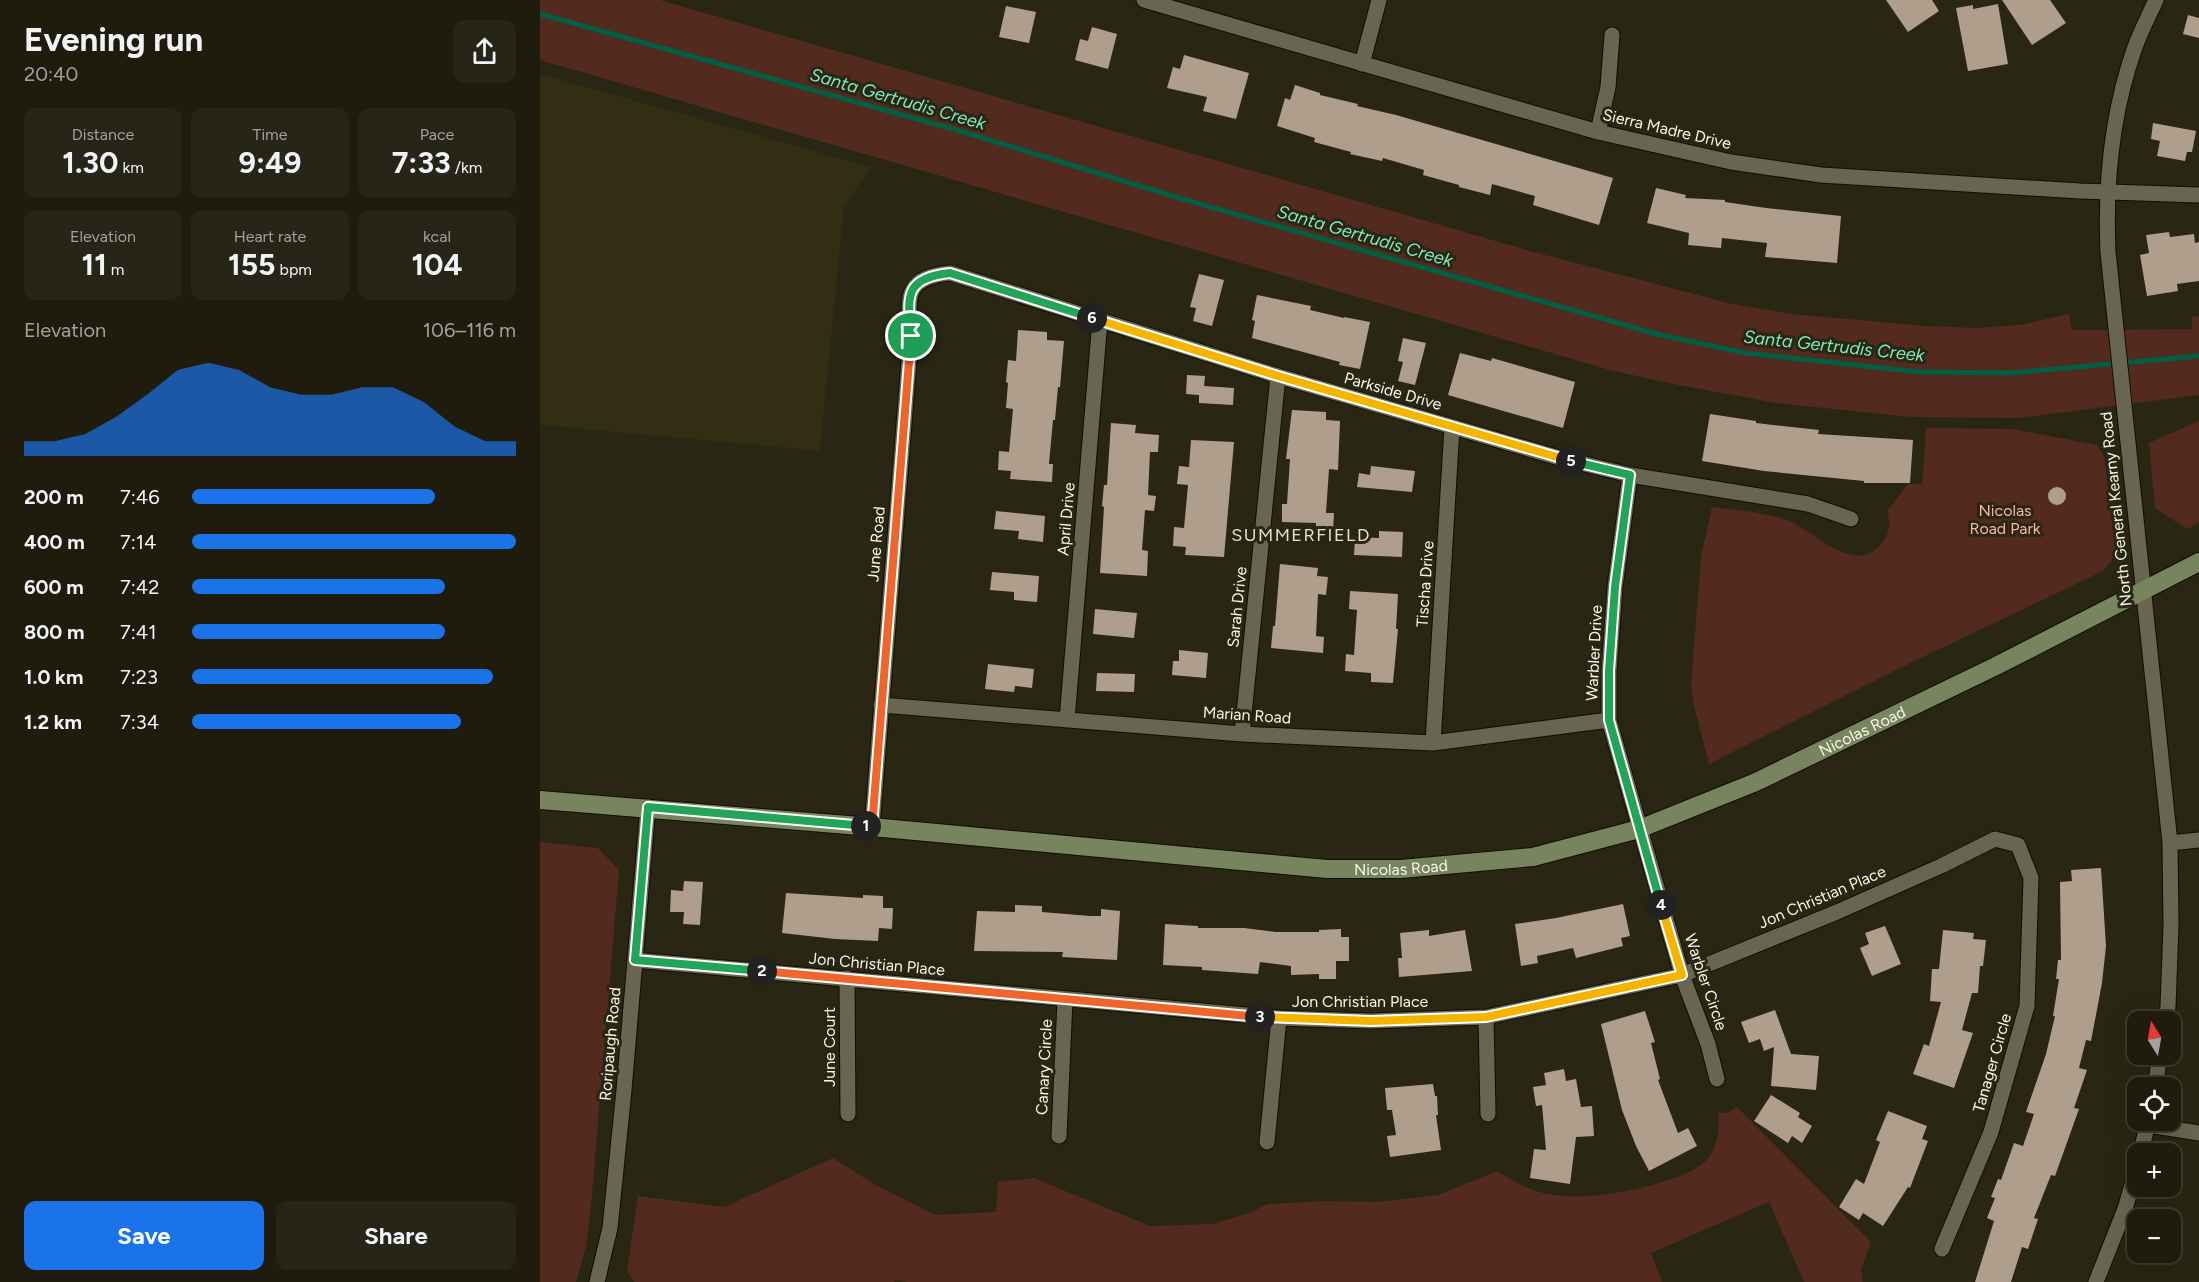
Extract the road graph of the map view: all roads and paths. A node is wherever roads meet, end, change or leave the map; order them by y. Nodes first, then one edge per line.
1 (1379, 0) edge
2 (2156, 0) edge
3 (1150, 1) edge
4 (1612, 35) dead end
5 (1362, 64) junction
6 (1598, 132) junction
7 (2107, 193) junction
8 (2199, 195) edge
9 (931, 275) joint
10 (1100, 320) junction
11 (1278, 376) junction
12 (1452, 427) junction
13 (1630, 475) junction
14 (1851, 519) dead end
15 (2199, 562) edge
16 (2142, 591) junction
17 (881, 705) junction
18 (1067, 720) junction
19 (1609, 720) junction
20 (1242, 734) junction
21 (1433, 743) junction
22 (540, 800) edge
23 (648, 807) junction
24 (872, 827) junction
25 (1639, 829) junction
26 (2199, 840) edge
27 (2170, 843) junction
28 (2031, 878) joint
29 (635, 960) junction
30 (1682, 975) junction
31 (846, 978) junction
32 (1065, 999) junction
33 (2167, 1011) edge
34 (1486, 1017) junction
35 (1279, 1018) junction
36 (1717, 1079) dead end
37 (848, 1114) dead end
38 (1488, 1114) dead end
39 (2181, 1129) edge
40 (2199, 1133) edge
41 (1059, 1136) dead end
42 (1267, 1142) dead end
43 (2128, 1197) edge
44 (1942, 1249) dead end
45 (597, 1282) edge
46 (2096, 1282) edge

1 - 5 street
2 - 7 street, North General Kearny Road
3 - 5 street, Sierra Madre Drive
4 - 6 street
5 - 6 street, Sierra Madre Drive
6 - 7 street, Sierra Madre Drive
7 - 8 street, Sierra Madre Drive
7 - 16 street, North General Kearny Road
9 - 10 street, Parkside Drive
9 - 17 street, June Road
10 - 11 street, Parkside Drive
10 - 18 street, April Drive
11 - 12 street, Parkside Drive
11 - 20 street, Sarah Drive
12 - 13 street, Parkside Drive
12 - 21 street, Tischa Drive
13 - 14 street, Parkside Drive
13 - 19 street, Warbler Drive
15 - 16 main road, Nicolas Road
16 - 25 main road, Nicolas Road
16 - 27 street, North General Kearny Road
17 - 18 street, Marian Road
17 - 24 street, June Road
18 - 20 street, Marian Road
19 - 21 street, Marian Road
19 - 25 street, Warbler Drive
20 - 21 street, Marian Road
22 - 23 main road, Nicolas Road
23 - 24 main road, Nicolas Road
23 - 29 street, Roripaugh Road
24 - 25 main road, Nicolas Road
25 - 30 street, Warbler Circle
26 - 27 street
27 - 33 street, North General Kearny Road
28 - 30 street, Jon Christian Place
28 - 44 street, Tanager Circle
29 - 31 street, Jon Christian Place
29 - 45 street, Roripaugh Road
30 - 34 street, Jon Christian Place
30 - 36 street, Warbler Circle
31 - 32 street, Jon Christian Place
31 - 37 street, June Court
32 - 35 street, Jon Christian Place
32 - 41 street, Canary Circle
34 - 35 street, Jon Christian Place
34 - 38 street
35 - 42 street
39 - 40 street
43 - 46 street

